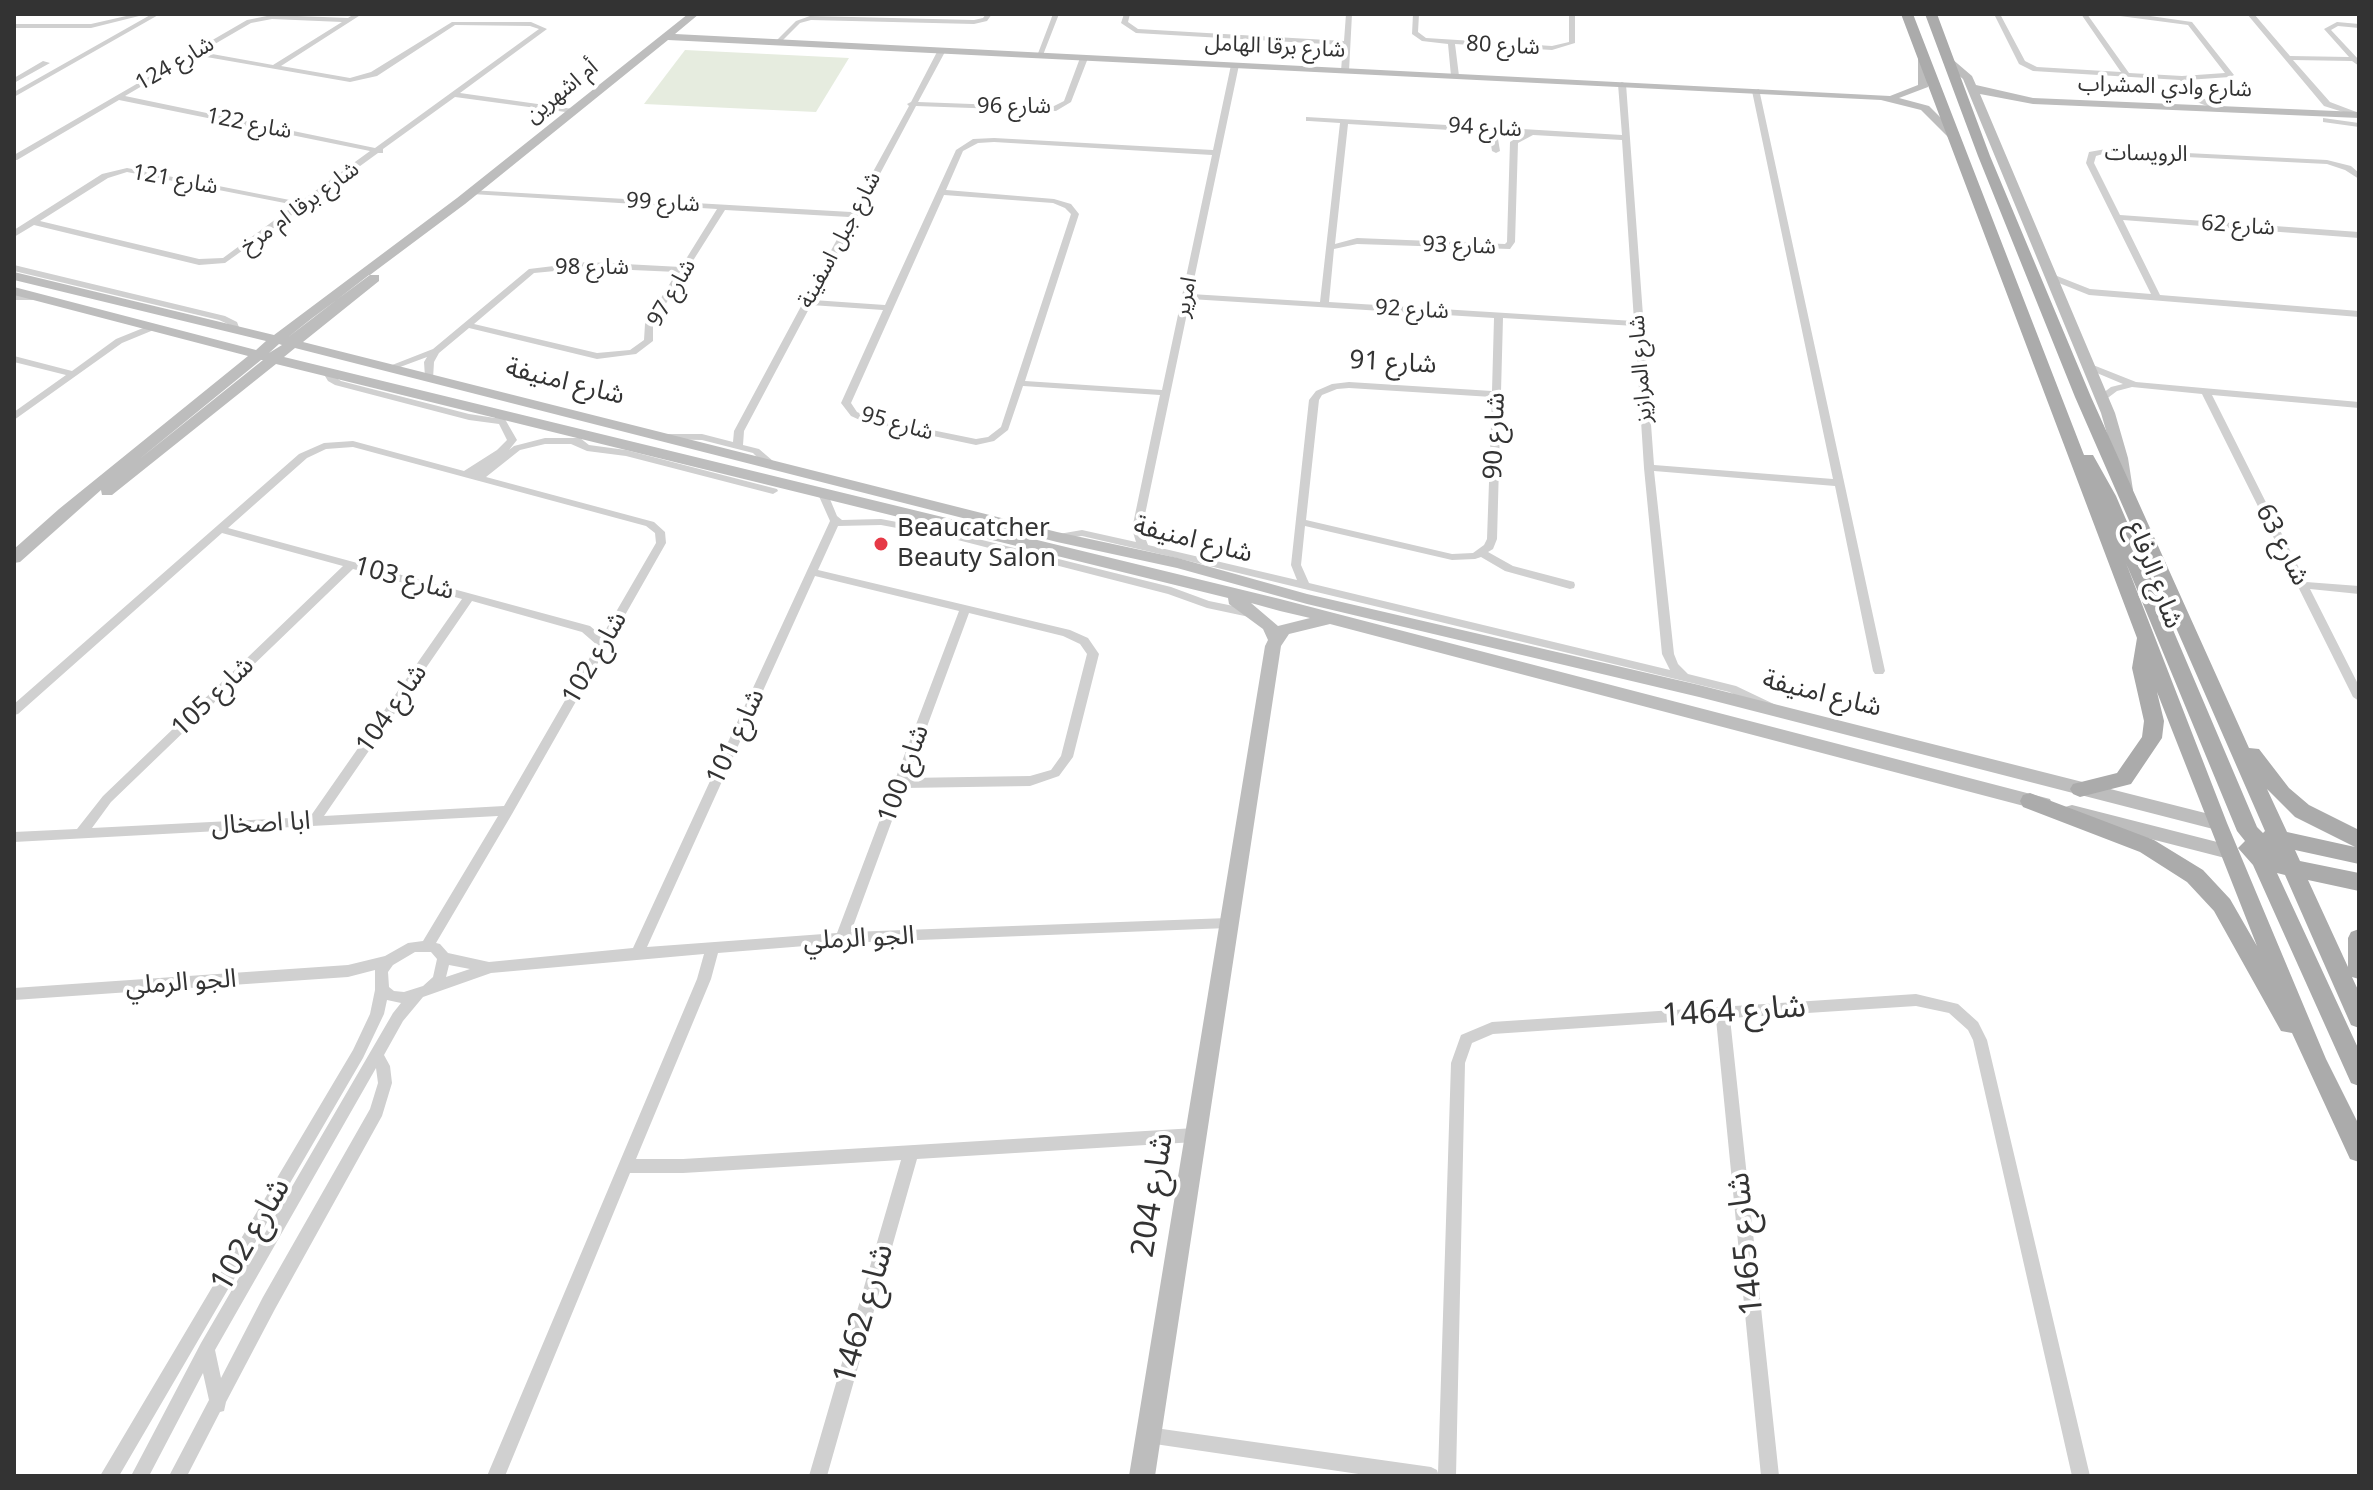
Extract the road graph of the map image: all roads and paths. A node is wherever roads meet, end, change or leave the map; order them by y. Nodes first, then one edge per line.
1 (144, 14) edge
2 (157, 14) edge
3 (359, 14) edge
4 (694, 14) edge
5 (799, 14) edge
6 (989, 14) edge
7 (1056, 14) edge
8 (1127, 14) edge
9 (1349, 14) edge
10 (1416, 14) edge
11 (1572, 14) edge
12 (1907, 14) edge
13 (1923, 14) edge
14 (1931, 14) edge
15 (1997, 14) edge
16 (2084, 14) edge
17 (2120, 14) edge
18 (2250, 14) edge
19 (2160, 15) edge
20 (884, 16) edge
21 (350, 20) junction
22 (14, 26) edge
23 (2359, 26) edge
24 (1936, 28) junction
25 (666, 37) junction
26 (773, 42) junction
27 (1348, 43) junction
28 (1451, 43) junction
29 (942, 50) junction
30 (194, 53) junction
31 (1039, 55) junction
32 (1923, 56) junction
33 (1084, 58) junction
34 (2289, 58) junction
35 (1947, 60) junction
36 (2356, 62) edge
37 (46, 63) dead end
38 (1235, 65) junction
39 (273, 68) junction
40 (1345, 71) junction
41 (2126, 74) junction
42 (1455, 76) junction
43 (2182, 78) junction
44 (14, 81) edge
45 (1622, 84) junction
46 (1971, 87) junction
47 (1756, 91) junction
48 (17, 92) edge
49 (457, 95) junction
50 (117, 97) junction
51 (1881, 97) junction
52 (911, 104) junction
53 (2035, 104) junction
54 (2194, 104) junction
55 (573, 111) junction
56 (1992, 112) junction
57 (2325, 113) junction
58 (1309, 119) dead end
59 (2358, 119) edge
60 (1344, 122) junction
61 (1485, 128) junction
62 (1533, 131) junction
63 (1954, 137) junction
64 (1626, 138) junction
65 (380, 151) junction
66 (1496, 151) dead end
67 (1217, 153) junction
68 (14, 158) edge
69 (2359, 177) edge
70 (472, 192) junction
71 (941, 192) junction
72 (457, 204) junction
73 (305, 205) junction
74 (723, 207) junction
75 (853, 215) junction
76 (2117, 217) junction
77 (33, 222) junction
78 (14, 234) edge
79 (2359, 235) edge
80 (1329, 248) junction
81 (14, 268) edge
82 (683, 270) junction
83 (14, 276) edge
84 (2052, 277) junction
85 (344, 287) junction
86 (2089, 292) junction
87 (14, 294) edge
88 (1186, 296) junction
89 (2158, 299) junction
90 (807, 302) junction
91 (2062, 303) junction
92 (1324, 305) junction
93 (888, 308) junction
94 (2359, 314) edge
95 (100, 315) junction
96 (1499, 315) junction
97 (126, 321) junction
98 (309, 323) junction
99 (1638, 324) junction
100 (466, 325) junction
101 (153, 327) junction
102 (241, 331) junction
103 (119, 341) junction
104 (276, 350) junction
105 (436, 351) junction
106 (346, 356) junction
107 (14, 359) edge
108 (303, 366) junction
109 (2088, 366) junction
110 (392, 367) junction
111 (73, 374) junction
112 (430, 377) junction
113 (245, 383) junction
114 (1020, 383) junction
115 (2134, 385) junction
116 (1166, 393) junction
117 (2206, 393) junction
118 (1497, 394) junction
119 (2102, 398) junction
120 (2359, 405) edge
121 (552, 408) junction
122 (14, 417) edge
123 (500, 418) junction
124 (2065, 428) junction
125 (739, 431) junction
126 (664, 437) junction
127 (173, 439) junction
128 (605, 439) junction
129 (718, 441) junction
130 (575, 442) junction
131 (738, 447) junction
132 (769, 463) junction
133 (1649, 468) junction
134 (473, 476) junction
135 (1839, 483) junction
136 (2125, 490) junction
137 (773, 491) dead end
138 (823, 494) junction
139 (835, 521) junction
140 (933, 522) junction
141 (1301, 522) junction
142 (895, 524) junction
143 (221, 529) junction
144 (1137, 529) junction
145 (1057, 537) junction
146 (1115, 540) junction
147 (1143, 547) junction
148 (1164, 552) junction
149 (1481, 553) junction
150 (18, 555) edge
151 (351, 564) junction
152 (1296, 565) junction
153 (1190, 567) junction
154 (811, 572) junction
155 (1282, 580) junction
156 (1304, 585) junction
157 (1570, 585) dead end
158 (2302, 585) junction
159 (2359, 590) edge
160 (1222, 592) junction
161 (469, 597) junction
162 (965, 609) junction
163 (1257, 614) junction
164 (617, 619) junction
165 (1340, 620) junction
166 (586, 629) junction
167 (2145, 637) junction
168 (1276, 638) junction
169 (604, 644) junction
170 (1668, 654) junction
171 (1618, 667) junction
172 (1649, 670) junction
173 (1879, 671) dead end
174 (1684, 677) junction
175 (2359, 697) edge
176 (14, 711) edge
177 (1778, 711) junction
178 (2232, 727) junction
179 (901, 783) junction
180 (2080, 789) junction
181 (2030, 801) junction
182 (508, 811) junction
183 (314, 821) junction
184 (2217, 823) junction
185 (2248, 831) junction
186 (81, 833) junction
187 (14, 837) edge
188 (2281, 839) junction
189 (2359, 840) edge
190 (2229, 852) junction
191 (2359, 856) edge
192 (2261, 860) junction
193 (2292, 868) junction
194 (2359, 882) edge
195 (1228, 923) junction
196 (842, 938) junction
197 (2359, 938) edge
198 (427, 946) junction
199 (712, 950) junction
200 (637, 953) junction
201 (444, 958) junction
202 (388, 961) junction
203 (491, 967) junction
204 (2359, 970) edge
205 (348, 971) junction
206 (380, 986) junction
207 (423, 992) junction
208 (14, 994) edge
209 (1722, 1013) junction
210 (2359, 1018) edge
211 (376, 1055) junction
212 (2315, 1060) junction
213 (2359, 1076) edge
214 (1195, 1135) junction
215 (2359, 1151) edge
216 (911, 1152) junction
217 (627, 1166) junction
218 (207, 1349) junction
219 (218, 1405) junction
220 (1148, 1435) junction
221 (184, 1473) edge
222 (109, 1476) edge
223 (140, 1476) edge
224 (496, 1476) edge
225 (818, 1476) edge
226 (1142, 1476) edge
227 (1431, 1476) edge
228 (1447, 1476) edge
229 (1770, 1476) edge
230 (2081, 1476) edge

1 - 22 street
2 - 48 street
3 - 21 street
4 - 25 street, أم اشهرين
5 - 26 street
6 - 20 street
7 - 31 street
8 - 27 street
9 - 27 street
10 - 28 street, شارع 80
11 - 28 street, شارع 80
12 - 32 main road, شارع الرفاع
13 - 24 main road
14 - 24 main road, شارع الرفاع
15 - 41 street
16 - 41 street
17 - 19 street
18 - 34 street
19 - 43 street
20 - 26 street
21 - 30 street, شارع 124
21 - 39 street
23 - 36 street
24 - 35 main road, شارع الرفاع
25 - 26 street, شارع برقا الهامل
25 - 55 street, أم اشهرين
26 - 29 street, شارع برقا الهامل
27 - 40 street
28 - 42 street, شارع 80
29 - 31 street, شارع برقا الهامل
29 - 52 street, شارع جبل اسفينة
30 - 39 street, شارع برقا ام مرخ
30 - 50 street, شارع 124
31 - 33 street, شارع برقا الهامل
32 - 51 street, شارع برقا الهامل
32 - 63 main road, شارع الرفاع
33 - 38 street, شارع برقا الهامل
33 - 52 street, شارع 96
34 - 36 street
34 - 57 street
35 - 46 street, شارع الرفاع
35 - 136 main road, شارع الرفاع
37 - 44 street
38 - 40 street, شارع برقا الهامل
38 - 67 street, امرير
39 - 49 street, شارع برقا ام مرخ
40 - 42 street, شارع برقا الهامل
41 - 43 street
42 - 45 street, شارع برقا الهامل
43 - 54 street
45 - 47 street, شارع برقا الهامل
45 - 64 street, شارع المرازيز
46 - 53 street, شارع وادي المشراب
46 - 56 street, شارع الرفاع
47 - 51 street, شارع برقا الهامل
47 - 135 street
49 - 55 street
49 - 65 street, شارع برقا ام مرخ
50 - 65 street, شارع 122
50 - 68 street, شارع 124
51 - 63 street, شارع برقا الهامل
52 - 75 street, شارع جبل اسفينة
53 - 54 street, شارع وادي المشراب
53 - 56 street, شارع وادي المشراب
53 - 57 street, شارع وادي المشراب
54 - 57 street, شارع وادي المشراب
55 - 70 street, أم اشهرين
56 - 84 street, شارع الرفاع
57 - 59 street, شارع وادي المشراب
58 - 60 street, شارع 94
60 - 61 street, شارع 94
60 - 80 street
61 - 62 street, شارع 94
61 - 66 street
62 - 64 street, شارع 94
62 - 80 street, شارع 93
63 - 124 main road, شارع الرفاع
64 - 99 street, شارع المرازيز
65 - 73 street, شارع برقا ام مرخ
67 - 71 street, شارع 95
67 - 88 street, امرير
69 - 76 street, الرويسات
70 - 72 street, أم اشهرين
70 - 74 street, شارع 99
71 - 93 street, شارع 95
71 - 114 street, شارع 95
72 - 85 street, أم اشهرين
72 - 98 street, أم اشهرين
73 - 77 street, شارع 121
73 - 77 street, شارع برقا ام مرخ
74 - 75 street, شارع 99
74 - 82 street, شارع 97
75 - 90 street, شارع جبل اسفينة
76 - 79 street, شارع 62
76 - 89 street, الرويسات
77 - 78 street, شارع 121
80 - 92 street
81 - 102 street
82 - 100 street, شارع 98
82 - 100 street, شارع 97
83 - 102 street, شارع امنيفة
84 - 86 street
84 - 91 street, شارع الرفاع
85 - 98 street, أم اشهرين
85 - 104 street
86 - 89 street
86 - 91 street
87 - 95 street, شارع امنيفة
88 - 92 street, شارع 92
88 - 116 street, امرير
89 - 94 street
90 - 93 street
90 - 125 street, شارع جبل اسفينة
91 - 109 street, شارع الرفاع
92 - 96 street, شارع 92
93 - 114 street, شارع 95
95 - 97 street, شارع امنيفة
95 - 104 street
96 - 99 street, شارع 92
96 - 118 street, شارع 90
97 - 101 street, شارع امنيفة
97 - 103 street
98 - 102 street
98 - 104 street, أم اشهرين
98 - 106 street
99 - 133 street, شارع المرازيز
100 - 105 street, شارع 98
101 - 103 street
101 - 104 street, شارع امنيفة
102 - 104 street, شارع امنيفة
103 - 111 street
104 - 106 street, شارع امنيفة
104 - 108 street, شارع امنيفة
104 - 113 street
104 - 121 street
104 - 127 street
104 - 150 street
105 - 110 street, شارع 98
105 - 112 street
106 - 110 street, شارع امنيفة
107 - 111 street
108 - 113 street
108 - 123 street, شارع امنيفة
109 - 115 street
109 - 119 street, شارع الرفاع
110 - 112 street, شارع امنيفة
111 - 122 street
112 - 121 street, شارع امنيفة
113 - 127 street
114 - 116 street
115 - 117 street
115 - 119 street
116 - 144 street, امرير
117 - 120 street
117 - 158 street, شارع 63
118 - 141 street, شارع 91
118 - 149 street, شارع 90
119 - 136 street, شارع الرفاع
121 - 126 street, شارع امنيفة
123 - 128 street, شارع امنيفة
123 - 134 street
124 - 167 main road, شارع الرفاع
124 - 185 main road
125 - 129 street
125 - 131 street, شارع جبل اسفينة
126 - 129 street
126 - 132 street, شارع امنيفة
127 - 150 street
128 - 130 street
128 - 138 street, شارع امنيفة
129 - 131 street
130 - 134 street
130 - 137 street
131 - 132 street
132 - 145 street, شارع امنيفة
133 - 135 street
133 - 170 street, شارع المرازيز
134 - 143 street, شارع 102
134 - 164 street, شارع 102
135 - 173 street
136 - 178 main road, شارع الرفاع
138 - 139 street
138 - 140 street, شارع امنيفة
139 - 142 street
139 - 154 street, شارع 101
140 - 142 street
140 - 160 street, شارع امنيفة
141 - 149 street
141 - 152 street, شارع 91
142 - 163 street
143 - 151 street, شارع 103
143 - 176 street, شارع 102
144 - 146 street
144 - 147 street
145 - 146 street
145 - 153 street, شارع امنيفة
146 - 147 street
147 - 148 street
148 - 153 street
148 - 155 street
149 - 157 street
151 - 161 street, شارع 103
151 - 186 street, شارع 105
152 - 155 street
152 - 156 street, شارع 91
153 - 171 street, شارع امنيفة
154 - 162 street
154 - 200 street, شارع 101
155 - 156 street
156 - 171 street
158 - 159 street
158 - 175 street, شارع 63
160 - 163 street
160 - 165 street, شارع امنيفة
161 - 166 street, شارع 103
161 - 183 street, شارع 104
162 - 179 street, شارع 100
162 - 179 street
163 - 168 street
164 - 166 street
164 - 169 street, شارع 102
165 - 168 street
165 - 181 street, شارع امنيفة
166 - 169 street, شارع 103
167 - 180 main road
167 - 184 main road, شارع الرفاع
168 - 195 street
169 - 182 street, شارع 102
170 - 172 street
170 - 174 street, شارع المرازيز
171 - 172 street
171 - 177 street, شارع امنيفة
172 - 174 street
174 - 177 street
177 - 180 street, شارع امنيفة
178 - 188 main road, شارع الرفاع
178 - 189 main road
179 - 196 street, شارع 100
180 - 184 street, شارع امنيفة
181 - 190 street, شارع امنيفة
181 - 212 main road
182 - 183 street, ابا اصخال
182 - 198 street, شارع 102
183 - 186 street, ابا اصخال
184 - 185 main road, شارع امنيفة
184 - 190 main road, شارع الرفاع
184 - 192 main road
185 - 188 main road, شارع امنيفة
185 - 193 main road
186 - 187 street, ابا اصخال
188 - 191 main road, شارع امنيفة
188 - 193 main road, شارع الرفاع
190 - 192 main road, شارع امنيفة
190 - 212 main road, شارع الرفاع
192 - 193 main road, شارع امنيفة
192 - 213 main road
193 - 194 main road, شارع امنيفة
193 - 210 main road, شارع الرفاع
195 - 196 street, الجو الرملي
195 - 214 street, شارع 204
196 - 199 street, الجو الرملي
197 - 204 main road
198 - 201 street
198 - 202 street
199 - 200 street, الجو الرملي
199 - 217 street
200 - 203 street, الجو الرملي
201 - 203 street, الجو الرملي
201 - 207 street
202 - 205 street, الجو الرملي
202 - 206 street
203 - 207 street, الجو الرملي
205 - 206 street, الجو الرملي
205 - 208 street, الجو الرملي
206 - 207 street
206 - 222 street, شارع 102
207 - 211 street, شارع 102
209 - 228 street, شارع 1464
209 - 229 street, شارع 1465
209 - 230 street, شارع 1464
211 - 218 street, شارع 102
211 - 219 street
212 - 215 main road, شارع الرفاع
214 - 216 street
214 - 220 street, شارع 204
216 - 217 street
216 - 225 street, شارع 1462
217 - 224 street
218 - 219 street
218 - 223 street, شارع 102
219 - 221 street
220 - 226 street, شارع 204
220 - 227 street

